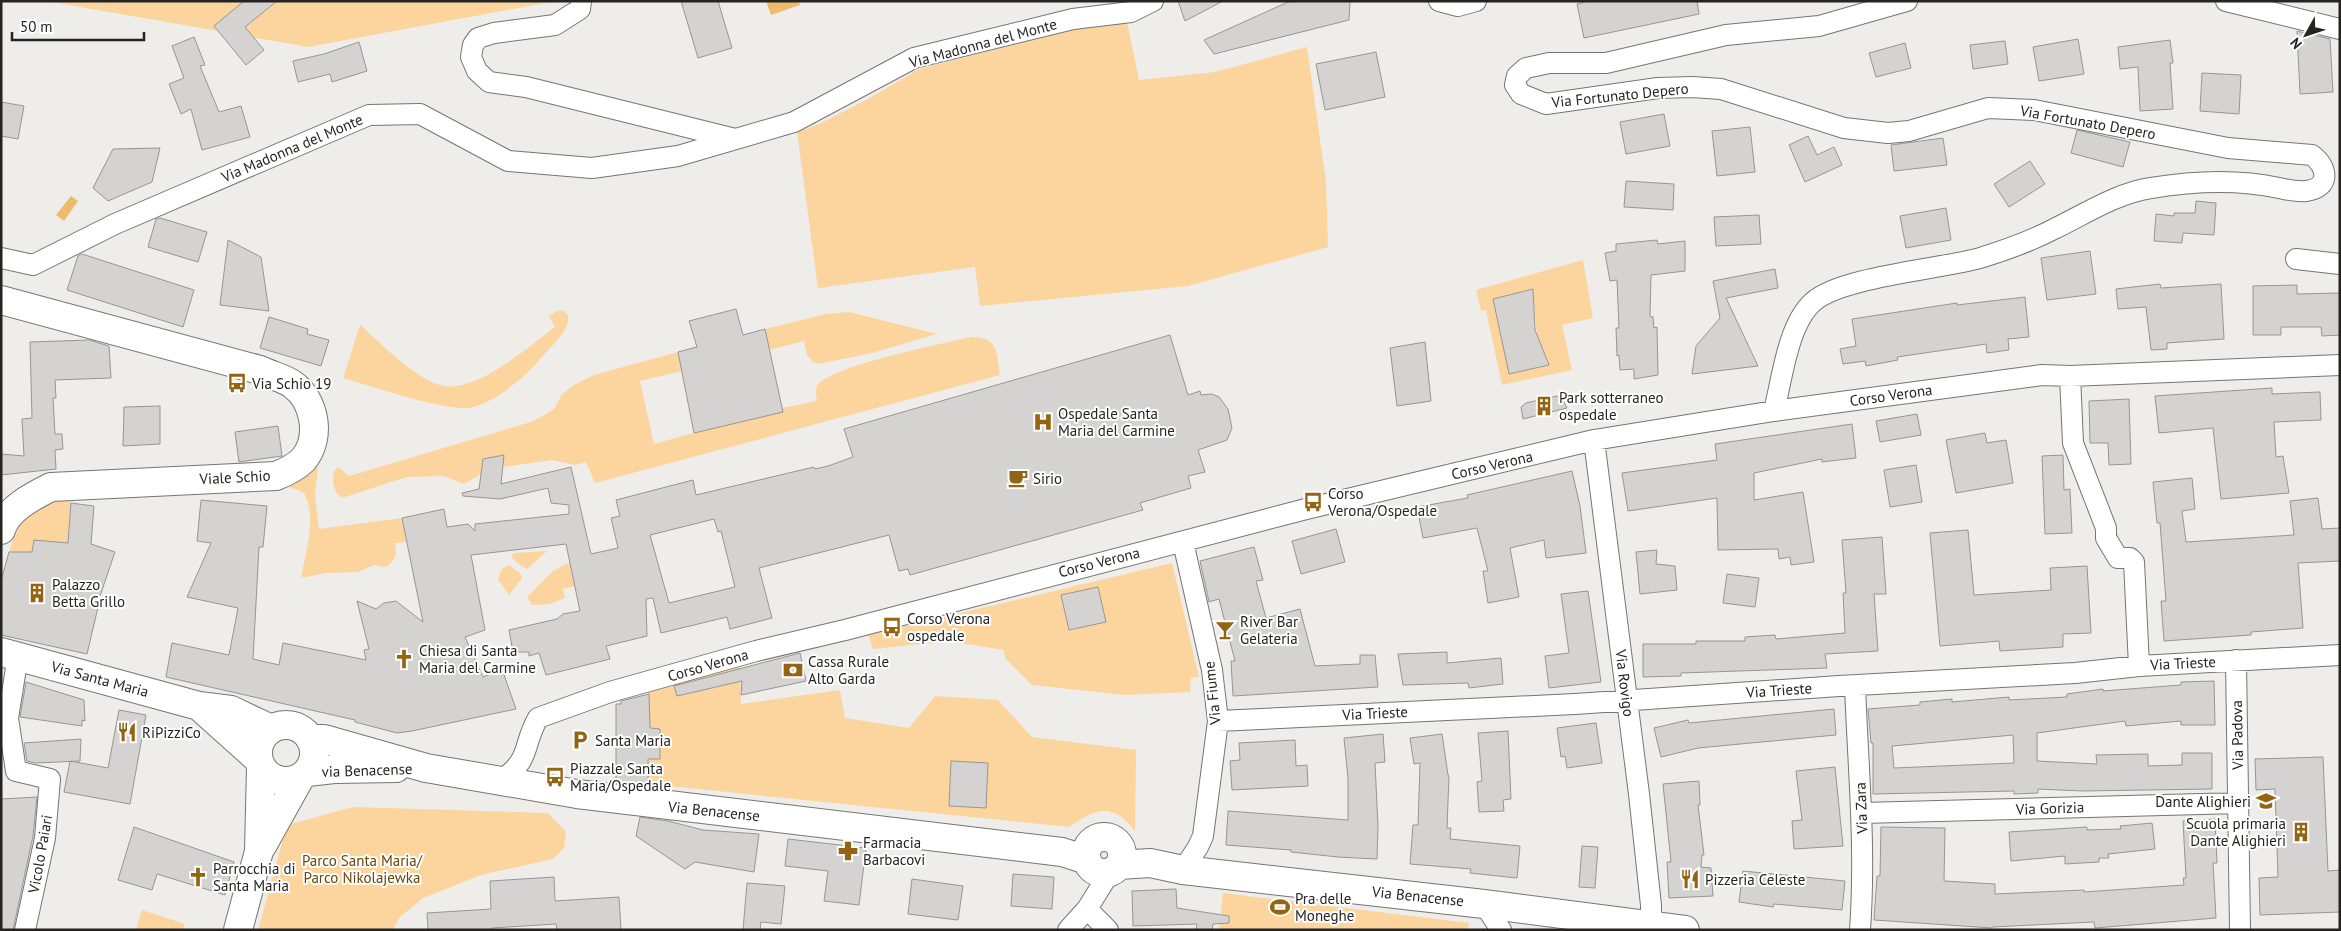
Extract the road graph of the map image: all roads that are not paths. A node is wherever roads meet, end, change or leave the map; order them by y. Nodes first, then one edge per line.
1 (582, 1) edge
2 (1153, 1) edge
3 (1439, 1) edge
4 (1476, 1) edge
5 (1907, 1) edge
6 (2226, 1) edge
7 (2340, 29) edge
8 (737, 139) junction
9 (1, 258) edge
10 (2296, 259) dead end
11 (2340, 264) edge
12 (1, 300) edge
13 (2340, 365) edge
14 (2070, 376) junction
15 (1774, 411) junction
16 (1594, 440) junction
17 (1, 530) edge
18 (1184, 542) junction
19 (10, 654) edge
20 (2340, 655) edge
21 (2236, 660) junction
22 (2139, 666) junction
23 (1855, 686) junction
24 (1628, 699) junction
25 (199, 706) junction
26 (1218, 721) junction
27 (271, 729) junction
28 (310, 739) junction
29 (260, 763) junction
30 (426, 768) junction
31 (304, 775) junction
32 (499, 782) junction
33 (2238, 803) junction
34 (1862, 814) junction
35 (259, 851) junction
36 (1097, 858) junction
37 (1183, 870) junction
38 (1090, 904) junction
39 (1484, 904) junction
40 (1651, 926) junction
41 (25, 930) edge
42 (238, 930) edge
43 (1068, 930) edge
44 (1108, 930) edge
45 (1501, 930) edge
46 (1686, 930) edge
47 (1860, 930) edge
48 (2240, 930) edge

1 - 8 street
2 - 8 street, Via Madonna del Monte
3 - 4 street
5 - 15 street, Via Fortunato Depero
6 - 7 street
8 - 9 street, Via Madonna del Monte
10 - 11 street
12 - 17 main road, Viale Schio
13 - 14 street, Corso Verona
14 - 15 street, Corso Verona
14 - 22 street
15 - 16 street, Corso Verona
16 - 18 street, Corso Verona
16 - 24 street, Via Rovigo
18 - 26 street, Via Fiume
18 - 32 street, Corso Verona
19 - 25 main road, Via Santa Maria
19 - 41 street, Vicolo Paiari
20 - 21 street, Via Trieste
21 - 22 street, Via Trieste
21 - 33 street, Via Padova
22 - 23 street, Via Trieste
23 - 24 street, Via Trieste
23 - 34 street, Via Zara
24 - 26 street, Via Trieste
24 - 40 street, Via Rovigo
25 - 27 main road, Via Santa Maria
25 - 29 main road, Via Santa Maria
26 - 37 street, Via Fiume
27 - 28 main road
27 - 29 main road
28 - 30 main road, Via Benacense
28 - 31 main road
29 - 31 main road
29 - 35 main road
30 - 31 main road, via Benacense
30 - 32 main road, Via Benacense
31 - 35 main road
32 - 36 main road, Via Benacense
33 - 34 street, Via Gorizia
33 - 48 street, Via Padova
34 - 47 street, Via Zara
35 - 42 main road
36 - 37 main road, Via Benacense
36 - 38 street
37 - 39 main road, Via Benacense
38 - 43 street
38 - 44 street
39 - 40 main road, Via Benacense
39 - 45 street
40 - 46 main road, Via Benacense

